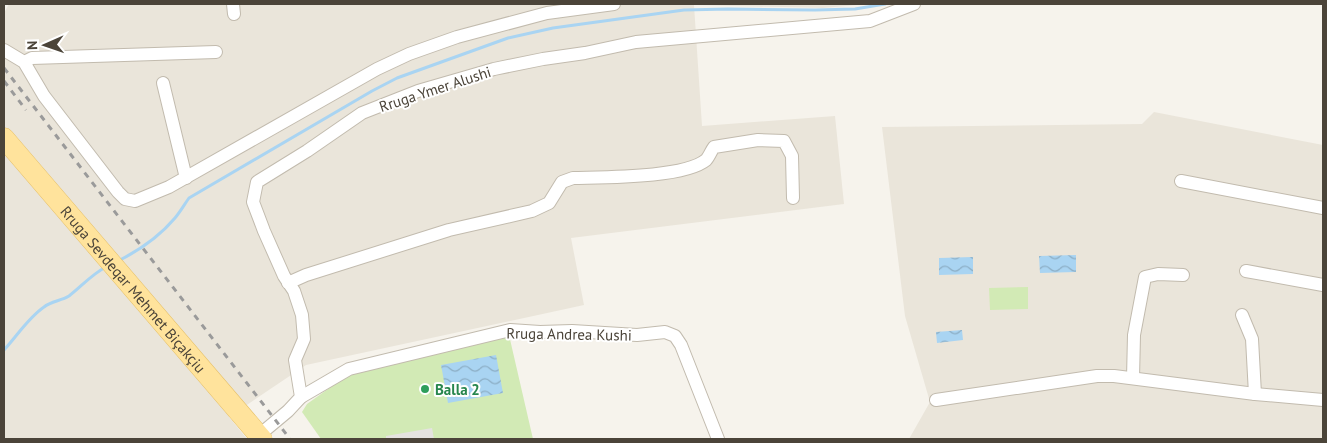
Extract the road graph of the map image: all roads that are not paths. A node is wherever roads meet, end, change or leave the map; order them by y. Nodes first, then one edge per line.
1 (614, 4) edge
2 (914, 4) edge
3 (4, 50) edge
4 (216, 52) dead end
5 (24, 62) junction
6 (163, 83) dead end
7 (4, 138) edge
8 (186, 178) junction
9 (1181, 181) dead end
10 (793, 198) dead end
11 (1323, 208) edge
12 (1246, 271) dead end
13 (1183, 275) dead end
14 (288, 282) junction
15 (1323, 285) edge
16 (1242, 315) dead end
17 (1133, 378) junction
18 (1256, 394) junction
19 (302, 397) junction
20 (936, 400) dead end
21 (1323, 400) edge
22 (260, 438) edge
23 (718, 439) edge

1 - 8 street
2 - 14 street, Rruga Ymer Alushi
3 - 5 street
4 - 5 street
5 - 8 street
6 - 8 street
7 - 22 main road, Rruga Sevdeqar Mehmet Biçakçiu
9 - 11 street
10 - 14 street
12 - 15 street
13 - 17 street
14 - 19 street, Rruga Ymer Alushi
16 - 18 street
17 - 18 street
17 - 20 street
18 - 21 street
19 - 22 street
19 - 23 street, Rruga Andrea Kushi

